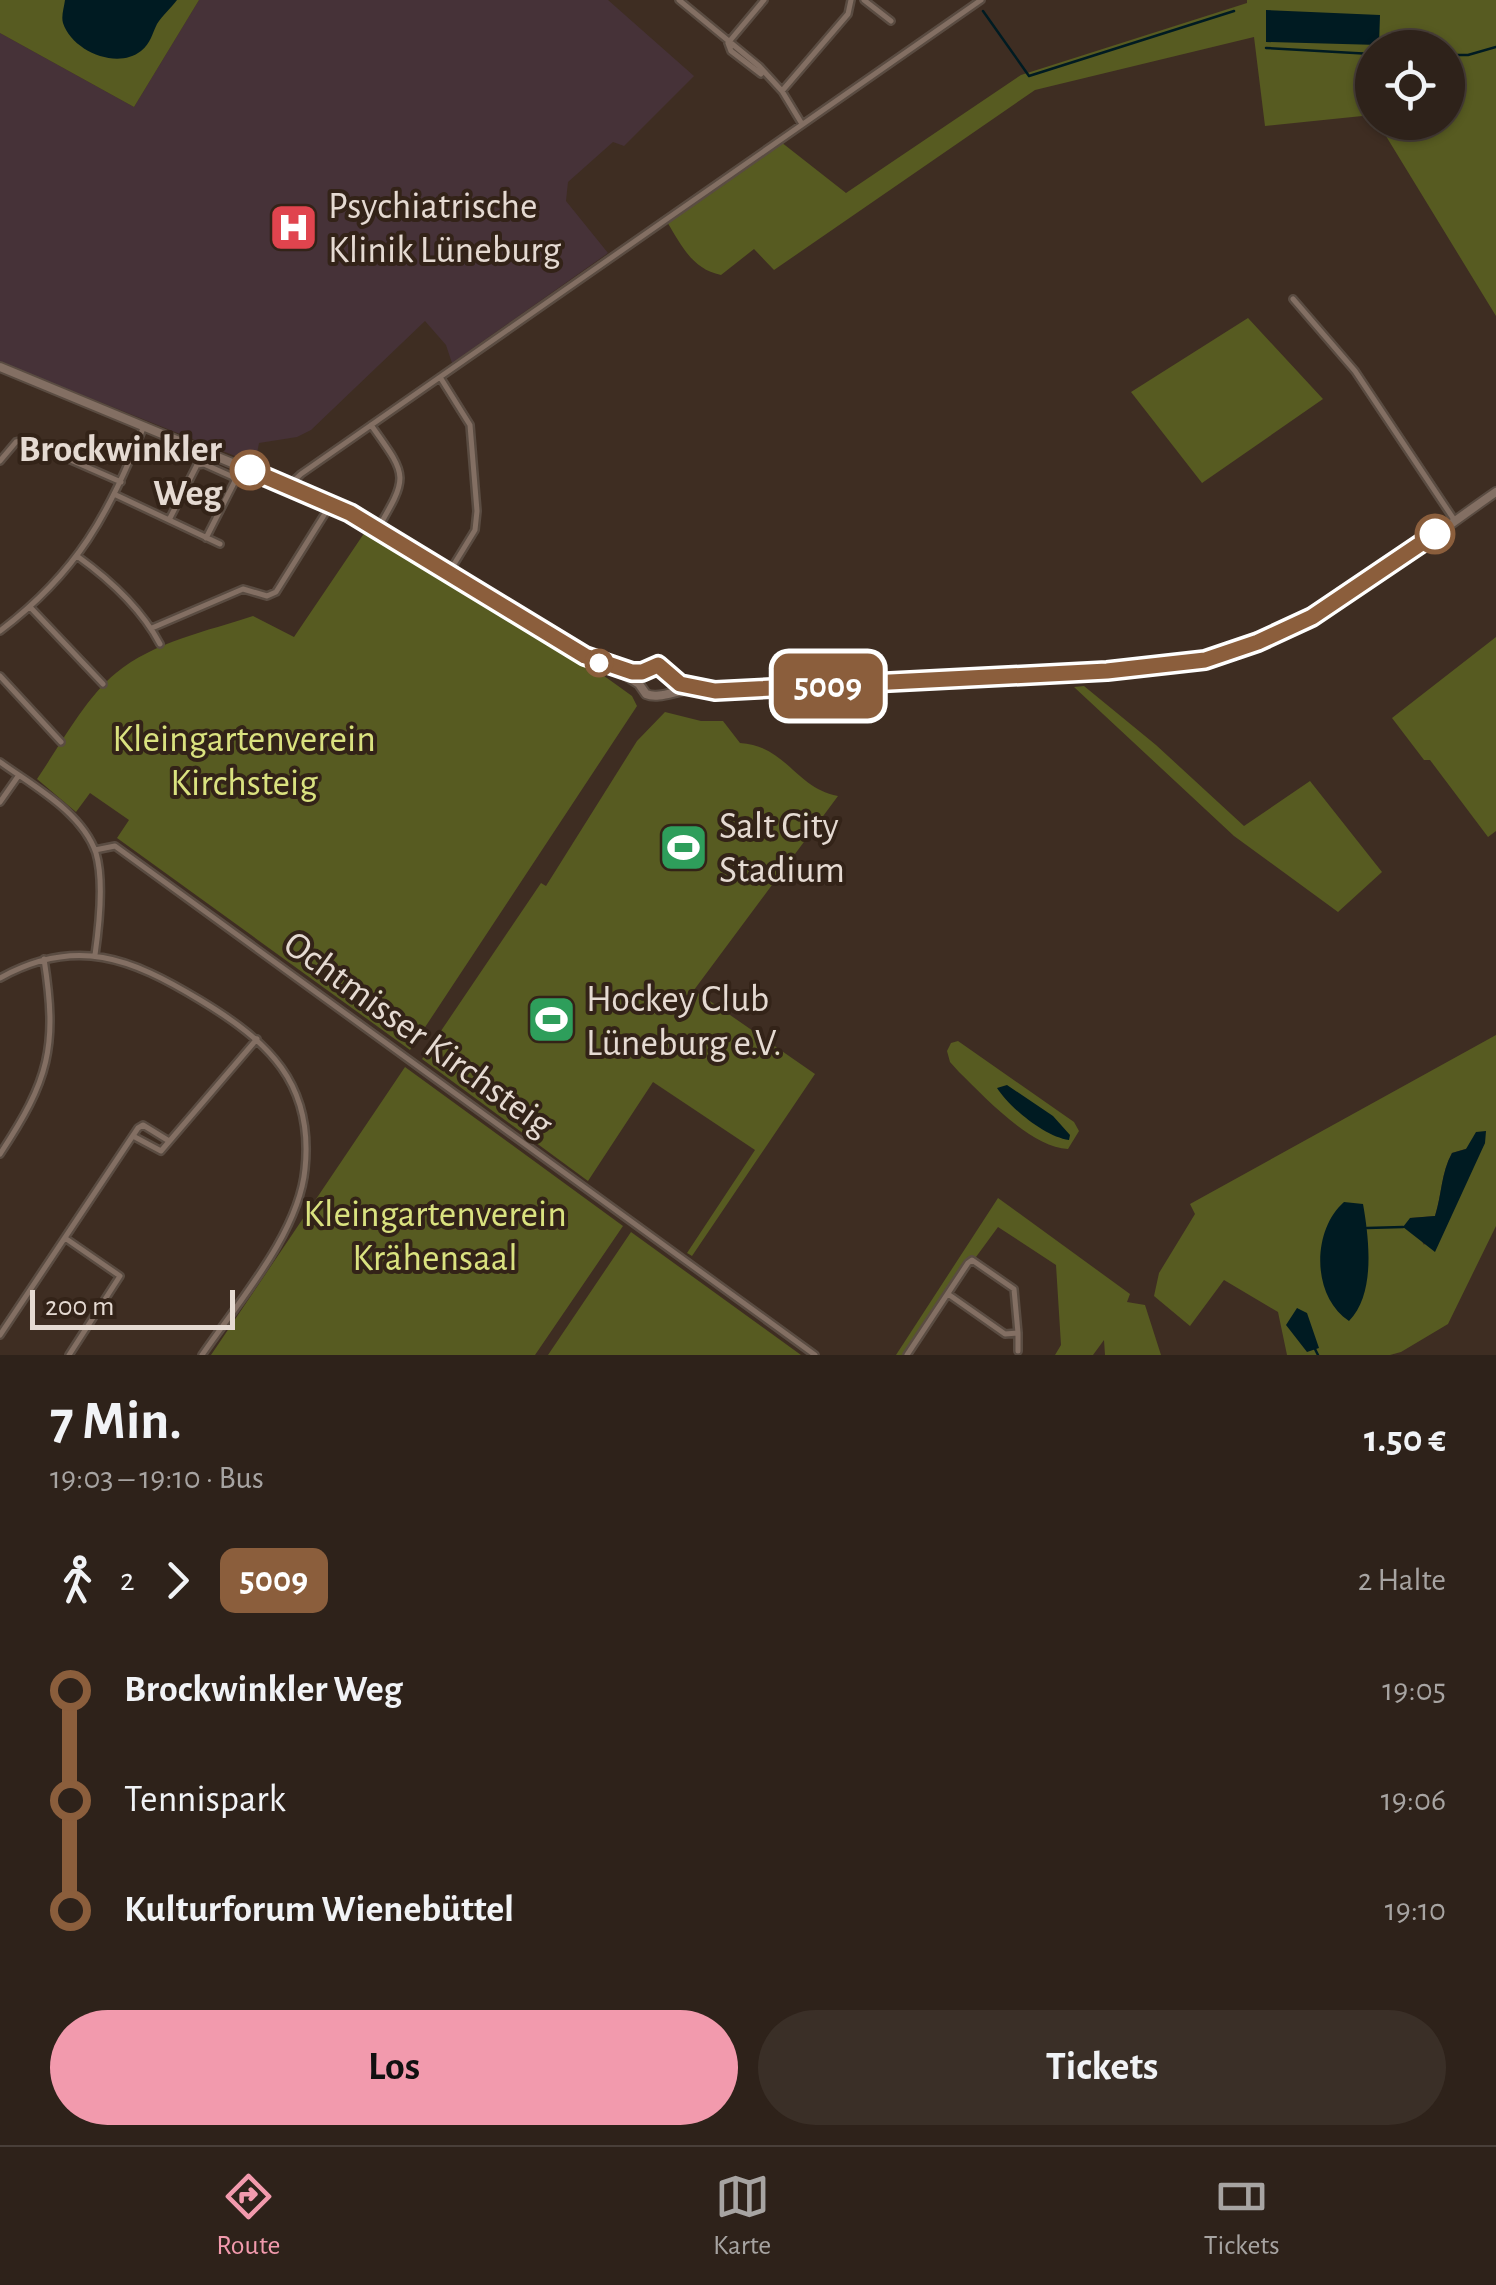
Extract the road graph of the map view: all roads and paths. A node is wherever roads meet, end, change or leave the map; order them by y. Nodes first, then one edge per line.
1 (679, 0) edge
2 (764, 0) edge
3 (851, 0) edge
4 (864, 0) edge
5 (981, 0) edge
6 (891, 21) dead end
7 (728, 43) junction
8 (782, 91) junction
9 (802, 124) junction
10 (1293, 299) dead end
11 (0, 366) edge
12 (440, 377) junction
13 (371, 425) junction
14 (144, 426) junction
15 (0, 461) edge
16 (121, 482) junction
17 (288, 486) junction
18 (1496, 492) edge
19 (116, 495) junction
20 (331, 504) junction
21 (169, 520) junction
22 (1455, 521) junction
23 (376, 530) junction
24 (206, 538) junction
25 (220, 544) dead end
26 (77, 556) junction
27 (448, 574) junction
28 (30, 606) junction
29 (152, 628) junction
30 (0, 632) edge
31 (160, 644) dead end
32 (614, 668) junction
33 (642, 672) junction
34 (0, 676) edge
35 (672, 680) junction
36 (104, 684) dead end
37 (639, 684) junction
38 (696, 689) junction
39 (668, 692) junction
40 (61, 742) dead end
41 (0, 762) edge
42 (19, 776) junction
43 (0, 802) edge
44 (95, 850) junction
45 (95, 955) junction
46 (44, 960) junction
47 (0, 978) edge
48 (257, 1039) junction
49 (133, 1136) junction
50 (169, 1141) junction
51 (0, 1154) edge
52 (65, 1238) junction
53 (948, 1294) junction
54 (1018, 1333) junction
55 (0, 1334) edge
56 (1018, 1351) dead end
57 (68, 1355) edge
58 (202, 1355) edge
59 (814, 1355) edge
60 (908, 1355) edge

1 - 7 street
2 - 7 street
3 - 8 street
4 - 6 street
5 - 9 street
7 - 8 street
8 - 9 street
9 - 12 street
10 - 22 street
11 - 14 street
12 - 13 street
12 - 27 street
13 - 17 street
13 - 23 street
14 - 16 street
14 - 17 street
15 - 16 street
16 - 19 street
17 - 20 street
18 - 22 street
19 - 21 street
19 - 26 street
20 - 23 street
20 - 29 street
21 - 24 street
21 - 24 street
22 - 38 street
23 - 27 street
24 - 25 street
26 - 28 street
26 - 29 street
27 - 32 street
28 - 30 street
28 - 36 street
29 - 31 street
32 - 33 street
32 - 37 street
33 - 35 street
33 - 37 street
34 - 40 street
35 - 38 street
35 - 39 street
37 - 39 street
38 - 39 street
41 - 42 street
42 - 43 street
42 - 44 street
44 - 45 street
44 - 59 street, Ochtmisser Kirchsteig
45 - 46 street
45 - 48 street
46 - 47 street
46 - 51 street
48 - 50 street
48 - 58 street
49 - 50 street
49 - 50 street
49 - 52 street
52 - 55 street
52 - 57 street
53 - 54 street
53 - 54 street
53 - 60 street
54 - 56 street

